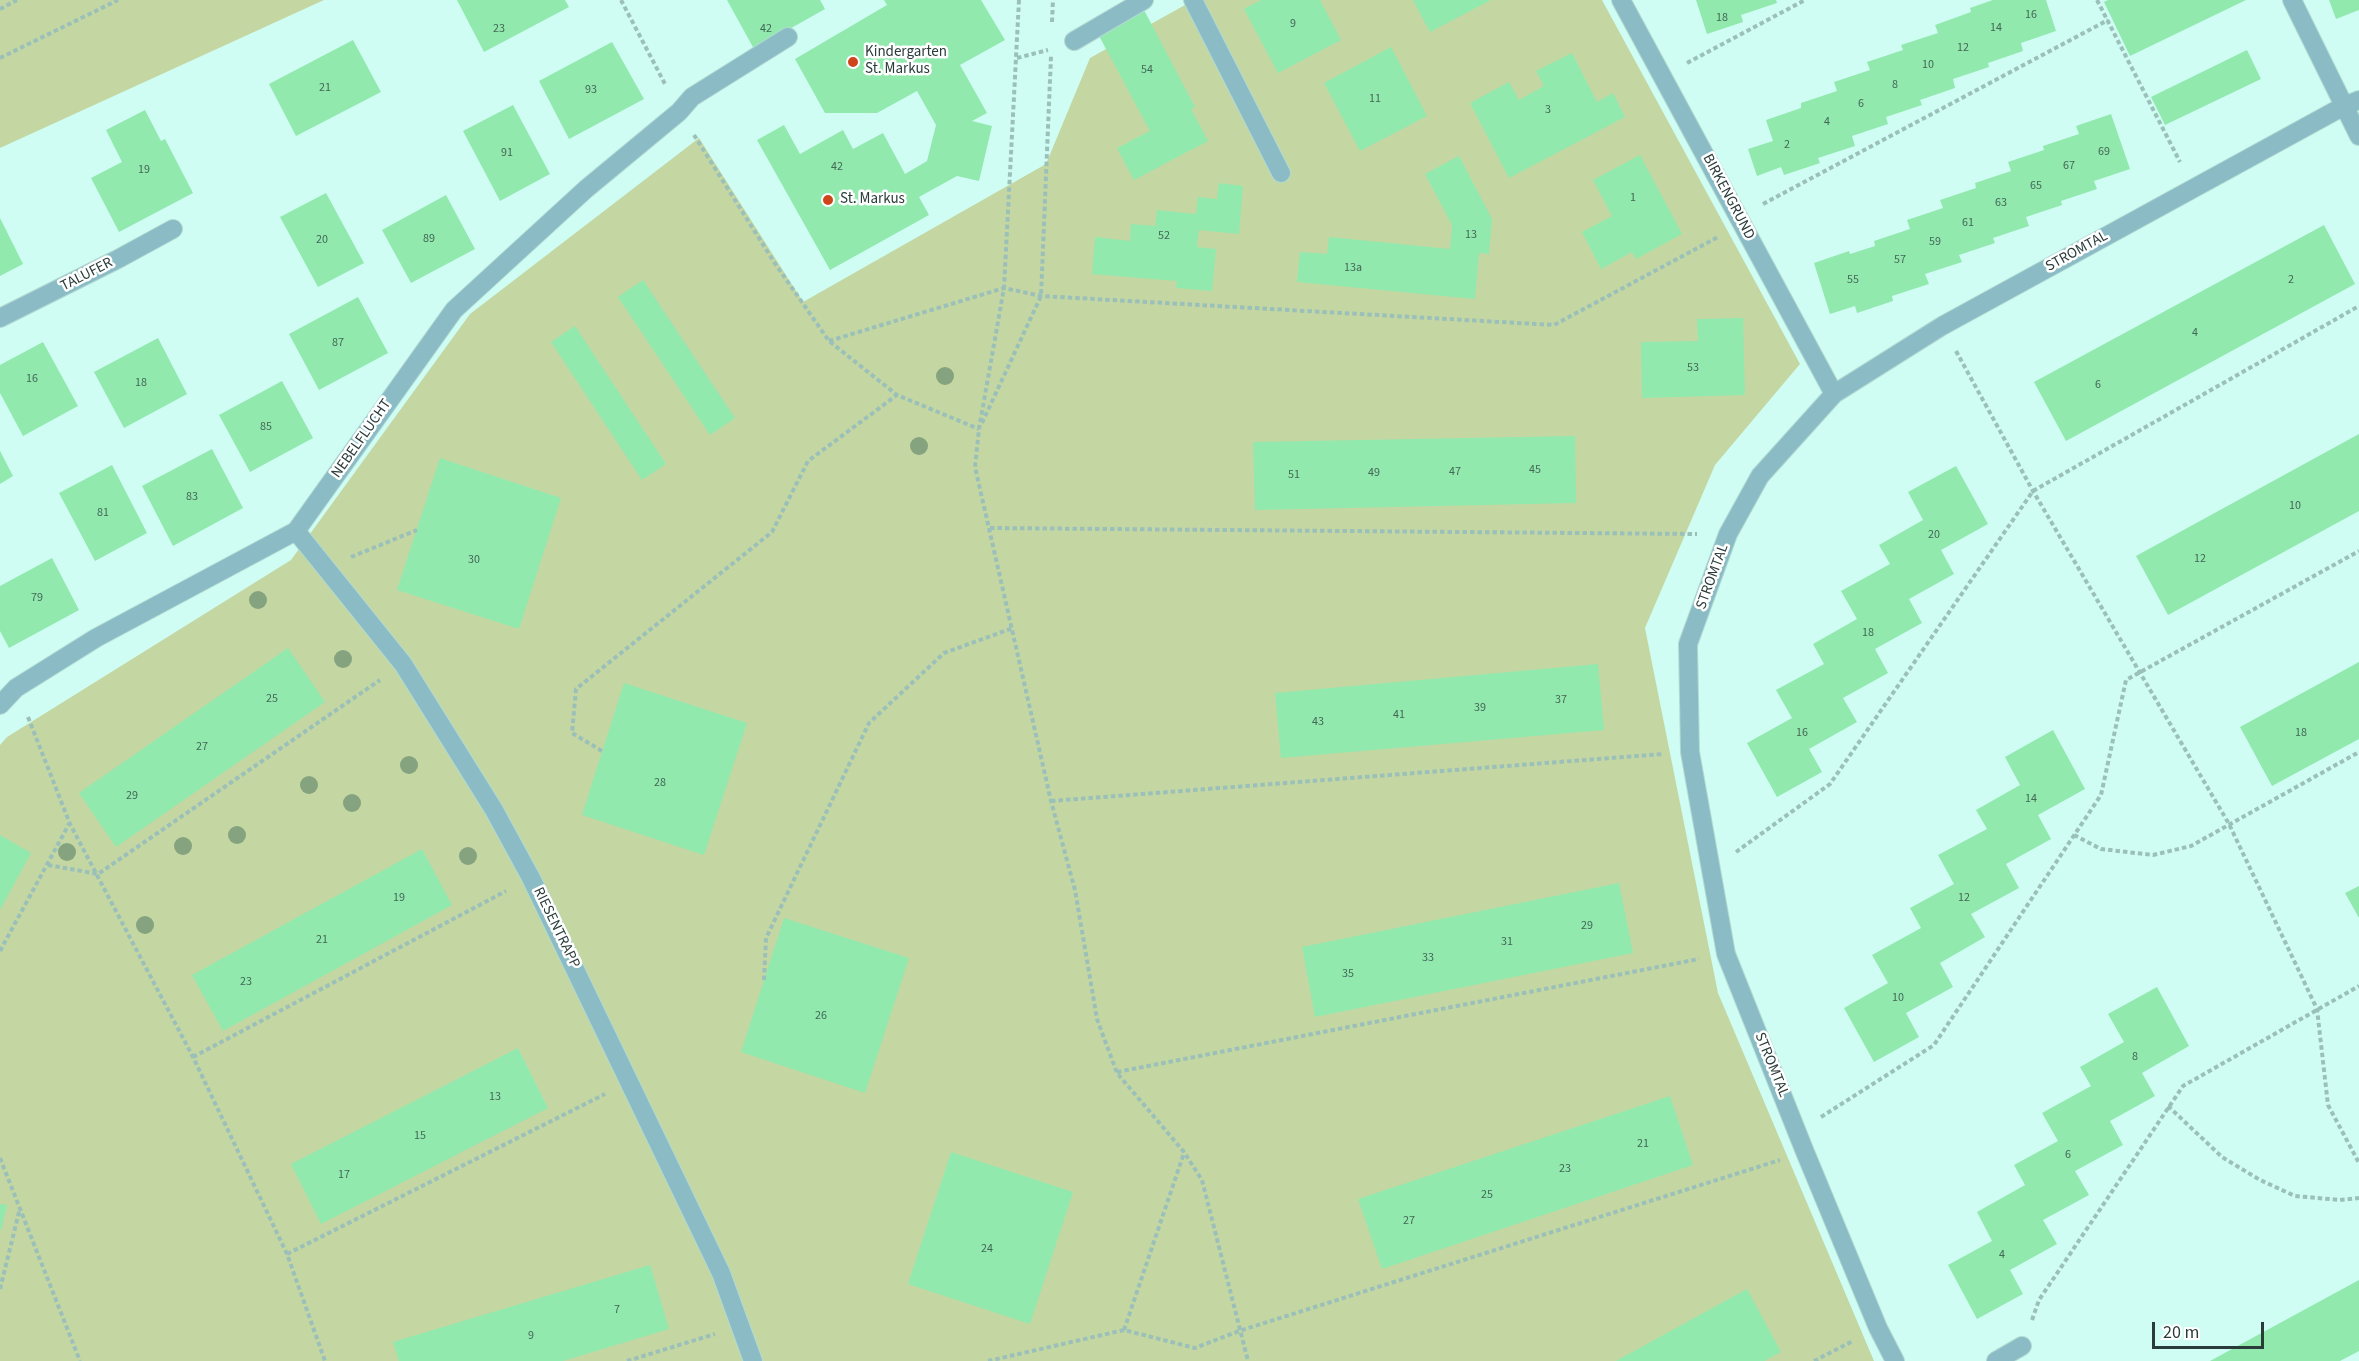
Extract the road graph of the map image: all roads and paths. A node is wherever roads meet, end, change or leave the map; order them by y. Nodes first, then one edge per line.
1 (17, 0) edge
2 (118, 0) edge
3 (621, 0) edge
4 (1019, 0) edge
5 (1053, 0) edge
6 (1144, 0) edge
7 (1193, 0) edge
8 (1621, 0) edge
9 (1805, 0) edge
10 (2097, 0) edge
11 (2292, 0) edge
12 (0, 9) edge
13 (2108, 20) junction
14 (1052, 30) dead end
15 (788, 37) dead end
16 (1074, 41) dead end
17 (1051, 50) dead end
18 (0, 58) edge
19 (1662, 76) junction
20 (2351, 103) edge
21 (679, 112) junction
22 (2359, 136) edge
23 (1281, 172) dead end
24 (2194, 189) junction
25 (1741, 221) junction
26 (173, 229) dead end
27 (1004, 288) junction
28 (1041, 296) junction
29 (2359, 306) edge
30 (0, 318) edge
31 (1942, 326) junction
32 (829, 341) junction
33 (897, 394) junction
34 (1834, 394) junction
35 (979, 429) junction
36 (2033, 491) junction
37 (990, 528) junction
38 (417, 530) dead end
39 (296, 531) junction
40 (1728, 534) junction
41 (2359, 551) edge
42 (326, 568) junction
43 (1013, 628) junction
44 (403, 664) junction
45 (2140, 671) junction
46 (16, 688) junction
47 (0, 705) edge
48 (602, 751) dead end
49 (1690, 752) junction
50 (2359, 752) edge
51 (1051, 801) junction
52 (70, 824) junction
53 (2229, 824) junction
54 (2074, 835) junction
55 (48, 865) junction
56 (1711, 870) junction
57 (98, 874) junction
58 (531, 878) junction
59 (0, 951) edge
60 (1726, 954) junction
61 (764, 981) dead end
62 (2359, 986) edge
63 (2317, 1009) junction
64 (193, 1057) junction
65 (1117, 1073) junction
66 (630, 1082) junction
67 (2168, 1106) junction
68 (1797, 1132) junction
69 (1184, 1152) junction
70 (1805, 1152) junction
71 (0, 1158) edge
72 (2359, 1163) edge
73 (2359, 1197) edge
74 (20, 1207) junction
75 (287, 1254) junction
76 (0, 1289) edge
77 (742, 1325) junction
78 (1878, 1328) junction
79 (1124, 1330) junction
80 (1239, 1331) junction
81 (2022, 1346) joint
82 (80, 1361) edge
83 (325, 1361) edge
84 (627, 1361) edge
85 (753, 1361) edge
86 (988, 1361) edge
87 (1248, 1361) edge
88 (1814, 1361) edge
89 (1895, 1361) edge
90 (1996, 1361) edge

1 - 12 path
2 - 18 path
3 - 21 path
4 - 27 path
5 - 14 path
6 - 16 street
7 - 23 street
8 - 19 street, BIRKENGRUND
9 - 19 path
10 - 13 path
11 - 20 street
13 - 24 path
13 - 25 path
15 - 21 street, NEBELFLUCHT
17 - 28 path
19 - 25 street, BIRKENGRUND
20 - 22 street
20 - 24 street, STROMTAL
21 - 32 path
21 - 39 street, NEBELFLUCHT
24 - 31 street, STROMTAL
25 - 28 path
25 - 34 street, BIRKENGRUND
26 - 30 street, TALUFER
27 - 28 path
27 - 32 path
27 - 35 path
28 - 35 path
29 - 36 path
31 - 34 street, STROMTAL
31 - 36 path
32 - 33 path
33 - 35 path
33 - 48 path
34 - 40 street, STROMTAL
35 - 37 path
36 - 45 path
36 - 56 path
37 - 40 path
37 - 43 path
38 - 42 path
39 - 42 street, RIESENTRAPP
39 - 46 street, NEBELFLUCHT
40 - 49 street, STROMTAL
41 - 45 path
42 - 44 street, RIESENTRAPP
43 - 51 path
43 - 61 path
44 - 57 path
44 - 58 street, RIESENTRAPP
45 - 53 path
45 - 54 path
46 - 47 street, NEBELFLUCHT
46 - 52 path
49 - 51 path
49 - 56 street, STROMTAL
50 - 53 path
51 - 65 path
52 - 55 path
52 - 57 path
53 - 54 path
53 - 63 path
54 - 68 path
55 - 57 path
55 - 59 path
56 - 60 street, STROMTAL
57 - 64 path
58 - 64 path
58 - 66 street, RIESENTRAPP
60 - 65 path
60 - 68 street, STROMTAL
62 - 63 path
63 - 67 path
63 - 72 path
64 - 75 path
65 - 69 path
66 - 75 path
66 - 77 street, RIESENTRAPP
67 - 73 path
67 - 81 path
68 - 70 street, STROMTAL
69 - 79 path
69 - 80 path
70 - 78 street, STROMTAL
70 - 80 path
71 - 74 path
74 - 76 path
74 - 82 path
75 - 83 path
77 - 84 path
77 - 85 street, RIESENTRAPP
78 - 88 path
78 - 89 street, STROMTAL
79 - 80 path
79 - 86 path
80 - 87 path
81 - 90 street

